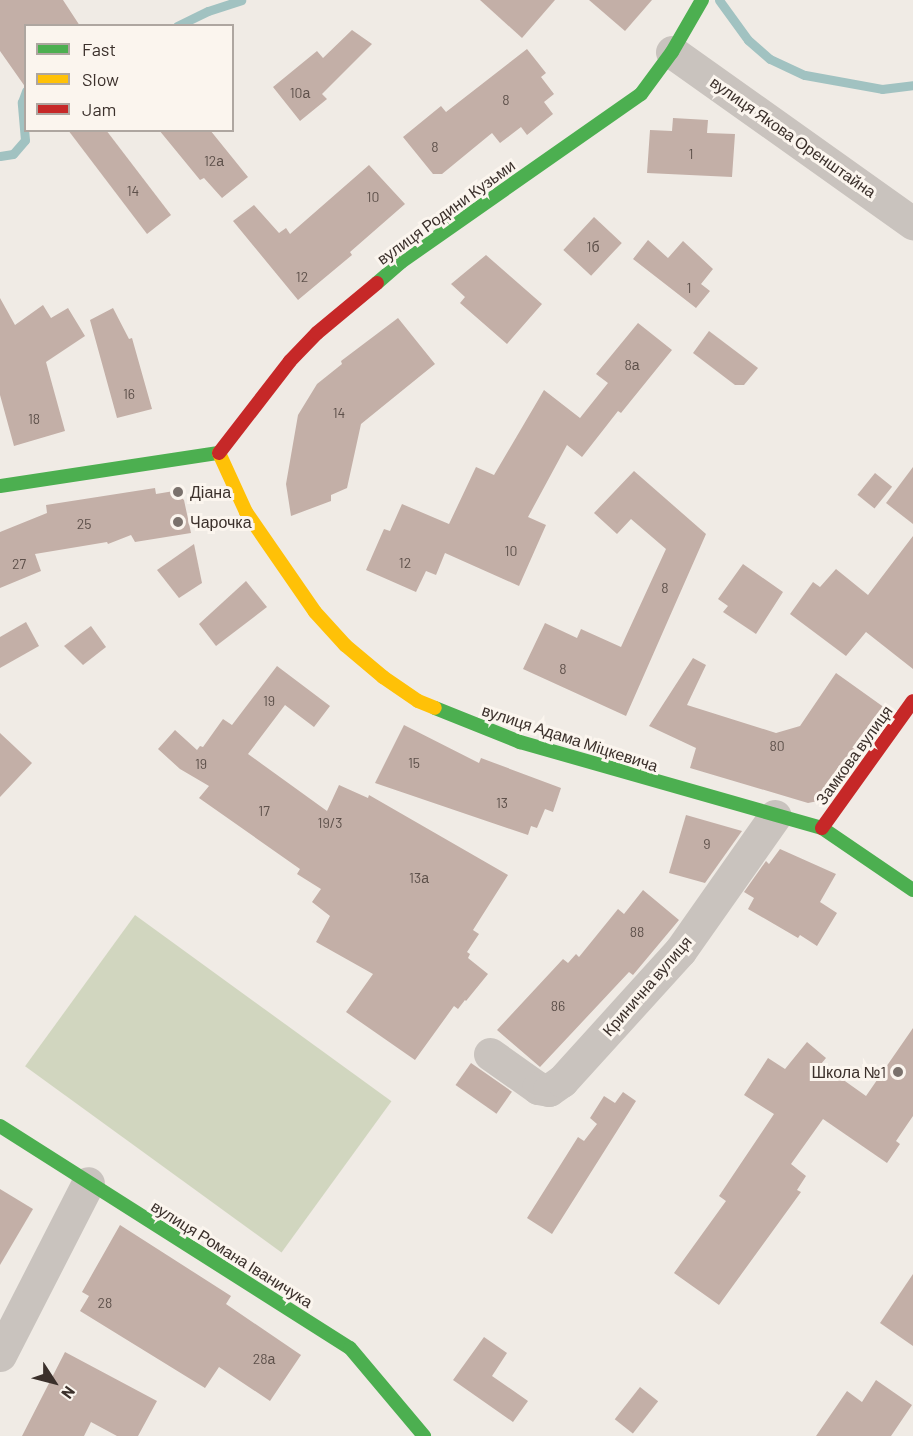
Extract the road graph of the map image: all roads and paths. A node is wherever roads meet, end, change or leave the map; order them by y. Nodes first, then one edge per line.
1 (699, 4) edge
2 (672, 52) junction
3 (913, 223) edge
4 (219, 453) junction
5 (0, 486) edge
6 (913, 701) edge
7 (775, 816) junction
8 (822, 828) junction
9 (913, 890) edge
10 (490, 1054) dead end
11 (0, 1126) edge
12 (88, 1183) junction
13 (0, 1355) edge
14 (424, 1436) edge

1 - 2 street, вулиця Родини Кузьми
2 - 3 street, вулиця Якова Оренштайна
2 - 4 street, вулиця Родини Кузьми
4 - 5 street
4 - 7 street, вулиця Адама Міцкевича
6 - 8 street, Замкова вулиця
7 - 8 street, вулиця Адама Міцкевича
7 - 10 street, Кринична вулиця
8 - 9 street, вулиця Адама Міцкевича
11 - 12 street, вулиця Романа Іваничука
12 - 13 street
12 - 14 street, вулиця Романа Іваничука

